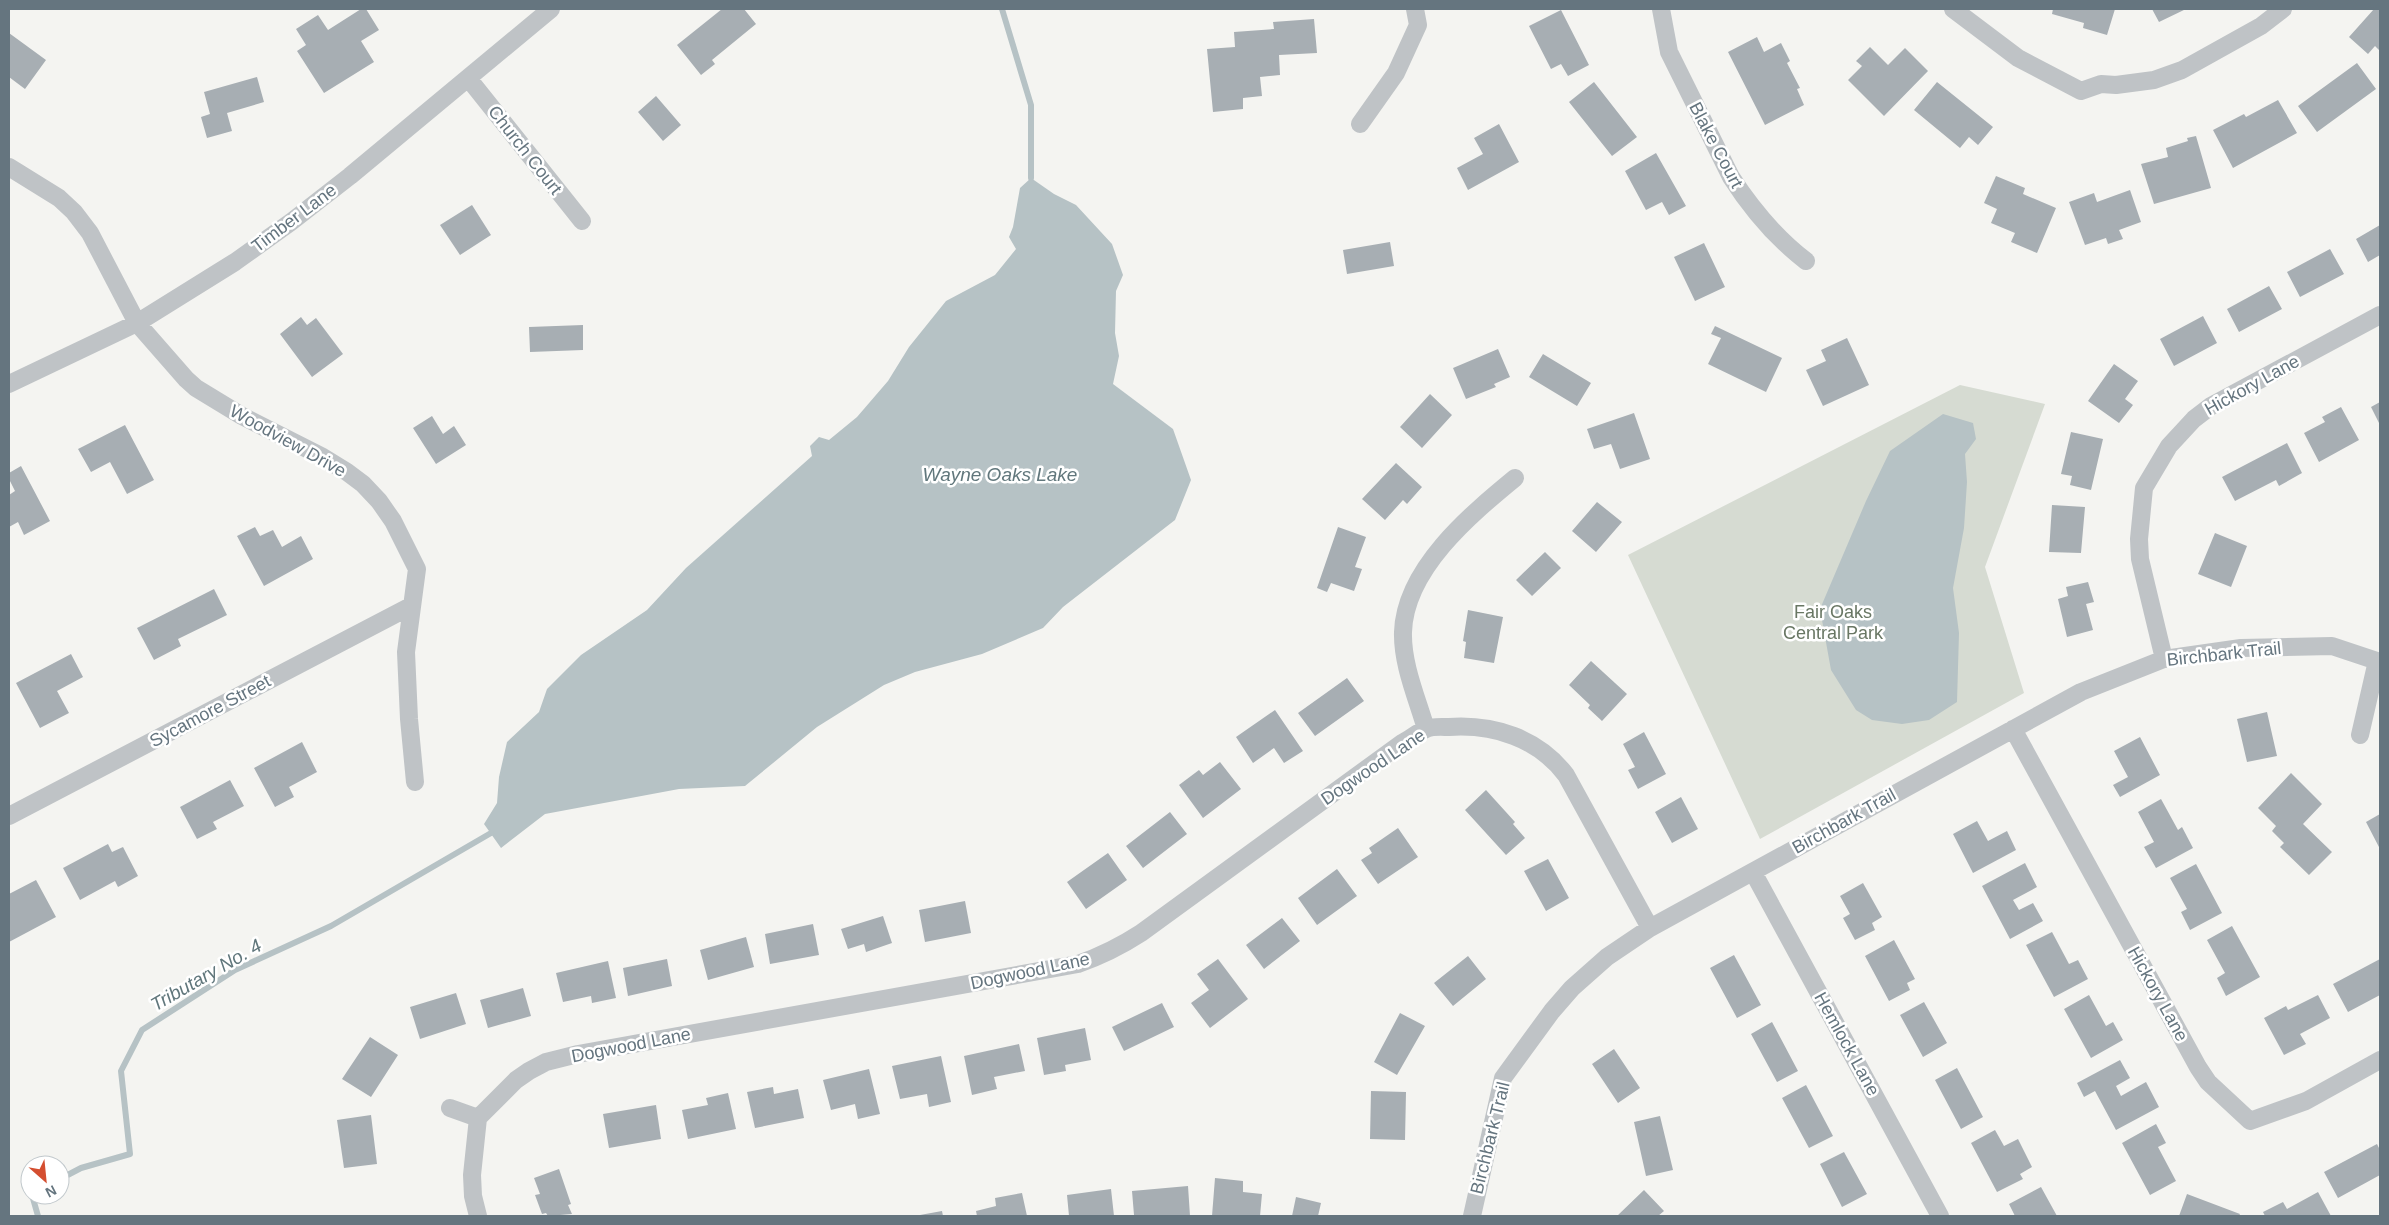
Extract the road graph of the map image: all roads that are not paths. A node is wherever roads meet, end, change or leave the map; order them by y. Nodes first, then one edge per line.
1 (551, 9) edge
2 (1415, 9) edge
3 (1661, 9) edge
4 (1953, 9) edge
5 (2283, 9) edge
6 (468, 78) junction
7 (1360, 124) dead end
8 (9, 167) edge
9 (582, 221) dead end
10 (1806, 260) dead end
11 (2380, 314) edge
12 (137, 323) junction
13 (9, 384) edge
14 (1515, 478) dead end
15 (411, 606) junction
16 (2164, 659) junction
17 (2379, 661) edge
18 (1426, 729) junction
19 (2013, 729) junction
20 (2360, 735) dead end
21 (415, 782) dead end
22 (9, 816) edge
23 (1752, 872) junction
24 (1650, 928) junction
25 (2380, 1060) edge
26 (450, 1108) dead end
27 (478, 1118) junction
28 (478, 1216) edge
29 (1472, 1216) edge
30 (1940, 1216) edge

1 - 6 street, Timber Lane
2 - 7 street
3 - 10 street, Blake Court
4 - 5 street
6 - 9 street, Church Court
6 - 12 street, Timber Lane
8 - 12 street, Woodview Drive
11 - 16 street, Hickory Lane
12 - 13 street, Timber Lane
12 - 15 street, Woodview Drive
14 - 18 street
15 - 21 street, Woodview Drive
15 - 22 street, Sycamore Street
16 - 17 street, Birchbark Trail
16 - 19 street, Birchbark Trail
17 - 20 street, Birchbark Trail
18 - 24 street, Dogwood Lane
18 - 27 street, Dogwood Lane
19 - 23 street, Birchbark Trail
19 - 25 street, Hickory Lane
23 - 24 street, Birchbark Trail
23 - 30 street, Hemlock Lane
24 - 29 street, Birchbark Trail
26 - 27 street
27 - 28 street

